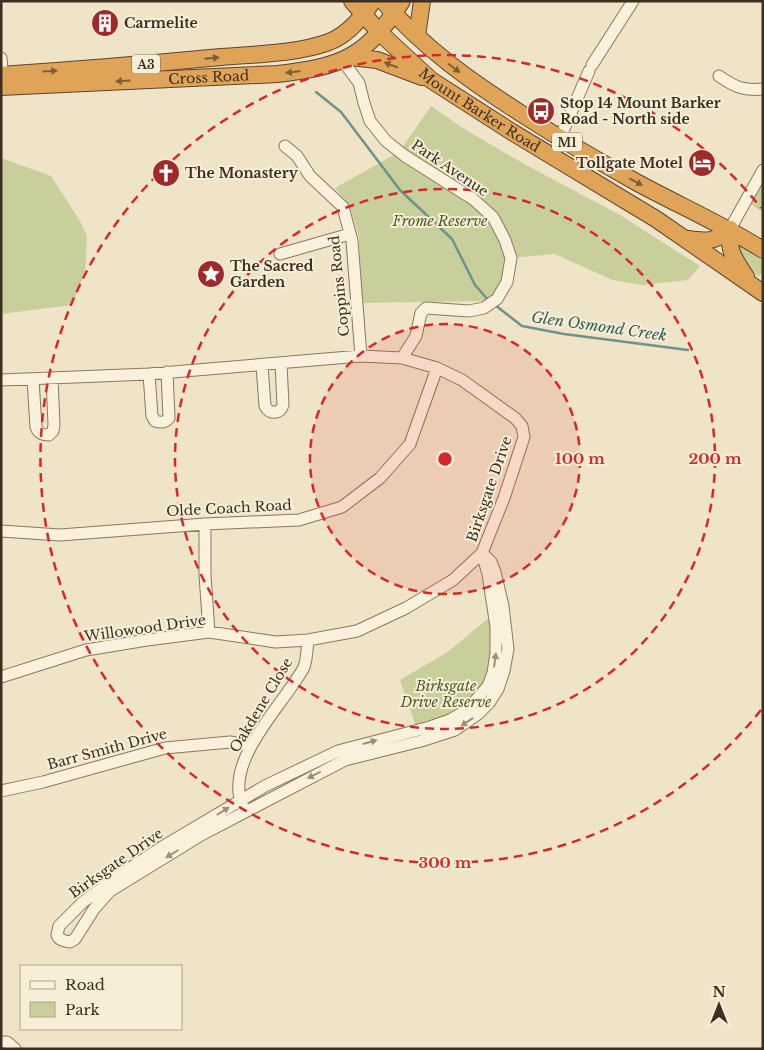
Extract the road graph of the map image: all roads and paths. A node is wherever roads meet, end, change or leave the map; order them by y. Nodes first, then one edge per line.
1 (352, 1) edge
2 (373, 1) edge
3 (422, 1) edge
4 (633, 1) edge
5 (393, 5) edge
6 (363, 15) junction
7 (379, 32) junction
8 (418, 36) junction
9 (1, 58) edge
10 (345, 59) junction
11 (719, 76) dead end
12 (431, 80) junction
13 (2, 81) edge
14 (763, 89) edge
15 (560, 138) junction
16 (285, 146) dead end
17 (763, 170) edge
18 (730, 229) junction
19 (350, 234) junction
20 (685, 238) junction
21 (763, 250) edge
22 (280, 254) dead end
23 (757, 289) edge
24 (361, 356) junction
25 (402, 358) junction
26 (281, 364) junction
27 (262, 365) junction
28 (437, 368) junction
29 (167, 372) junction
30 (149, 374) junction
31 (52, 378) junction
32 (33, 379) junction
33 (1, 380) edge
34 (205, 524) junction
35 (1, 531) edge
36 (482, 553) junction
37 (209, 632) junction
38 (308, 640) junction
39 (1, 677) edge
40 (251, 746) junction
41 (1, 791) edge
42 (240, 801) junction
43 (246, 813) junction
44 (1, 1042) edge
45 (14, 1049) edge

1 - 6 highway, Mount Barker Road
2 - 6 highway, Cross Road
3 - 8 highway
4 - 15 street
5 - 7 highway, Cross Road
5 - 8 highway, Mount Barker Road / M1
6 - 7 highway, Mount Barker Road
13 -> 6 highway, Cross Road / A3
7 - 10 highway, Cross Road / A3
7 - 12 highway, Mount Barker Road / M1
8 -> 15 highway, Mount Barker Road / M1
9 - 13 street
12 -> 10 highway
10 -> 13 highway, Cross Road / A3
10 - 25 street, Park Avenue
11 - 14 street
12 - 20 highway, Mount Barker Road / M1
15 -> 18 highway, Mount Barker Road / M1
16 - 19 street, Coppins Road
17 - 18 street
18 - 20 highway
18 - 21 highway, Mount Barker Road / M1
18 - 23 highway
19 - 22 street
19 - 24 street, Coppins Road
20 - 23 highway, Mount Barker Road / M1
24 - 25 street, Birksgate Drive
24 - 26 street, Birksgate Drive
25 - 28 street, Birksgate Drive
26 - 27 street, Birksgate Drive
26 - 27 street
27 - 29 street, Birksgate Drive
28 - 34 street, Olde Coach Road
28 - 36 street, Birksgate Drive
29 - 30 street, Birksgate Drive
29 - 30 street
30 - 31 street, Birksgate Drive
31 - 32 street, Birksgate Drive
31 - 32 street
32 - 33 street, Birksgate Drive
34 - 35 street, Olde Coach Road
34 - 37 street
36 - 38 street, Willowood Drive
42 -> 36 street, Birksgate Drive
36 -> 43 street, Birksgate Drive
37 - 38 street, Willowood Drive
37 - 39 street, Willowood Drive
38 - 40 street, Oakdene Close
40 - 41 street, Barr Smith Drive
40 - 42 street, Oakdene Close
42 - 43 street, Oakdene Close
43 -> 42 street, Birksgate Drive
44 - 45 street

